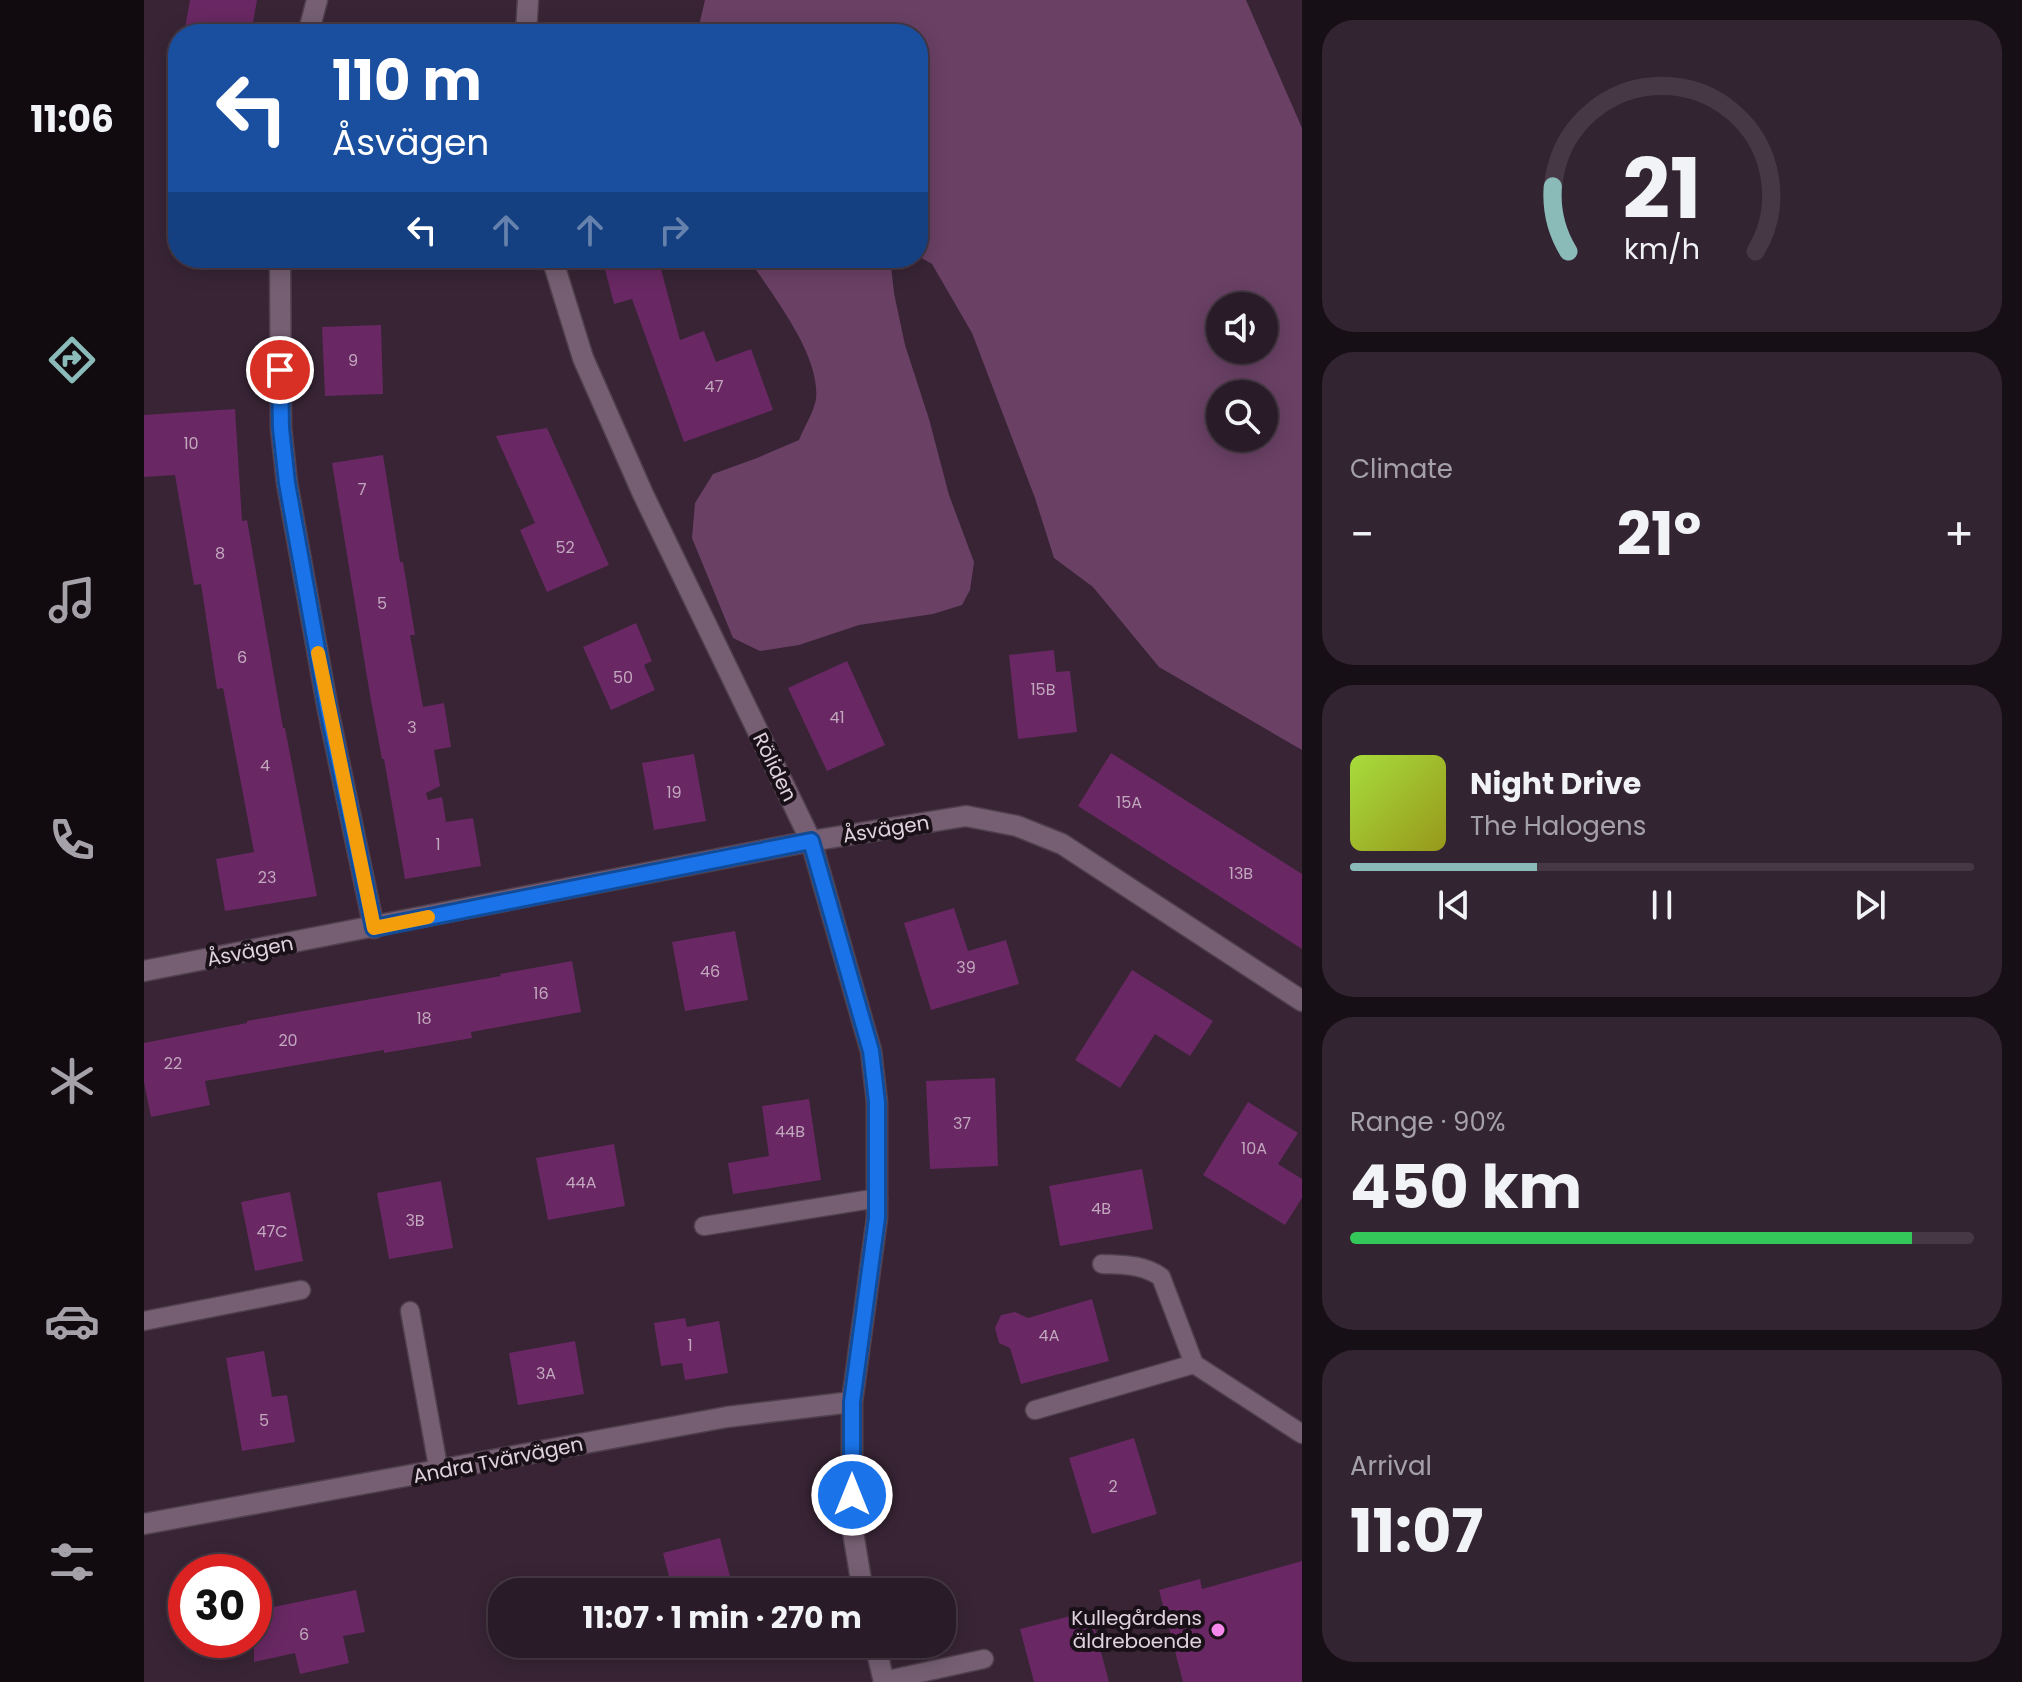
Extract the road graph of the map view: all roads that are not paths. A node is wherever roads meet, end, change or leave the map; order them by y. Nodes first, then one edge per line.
1 (317, 0) edge
2 (528, 0) edge
3 (311, 24) edge
4 (527, 24) edge
5 (280, 268) edge
6 (555, 268) edge
7 (811, 841) junction
8 (374, 928) junction
9 (144, 971) edge
10 (1302, 1001) edge
11 (878, 1198) junction
12 (704, 1226) dead end
13 (1102, 1264) dead end
14 (301, 1290) dead end
15 (410, 1311) dead end
16 (144, 1321) edge
17 (1194, 1364) junction
18 (852, 1402) junction
19 (1035, 1410) dead end
20 (1302, 1434) edge
21 (439, 1472) junction
22 (144, 1524) edge
23 (861, 1578) edge
24 (878, 1658) edge
25 (984, 1659) dead end
26 (884, 1682) edge

1 - 3 street
2 - 4 street
5 - 8 street
6 - 7 street, Röliden
7 - 8 street, Åsvägen
7 - 10 street, Åsvägen
7 - 11 street, Röliden
8 - 9 street, Åsvägen
11 - 12 lane
11 - 18 street, Röliden
13 - 17 lane
14 - 16 lane
15 - 21 lane
17 - 19 lane
17 - 20 lane
18 - 21 street, Andra Tvärvägen
18 - 23 street, Röliden
21 - 22 street, Andra Tvärvägen
24 - 26 street
25 - 26 lane

